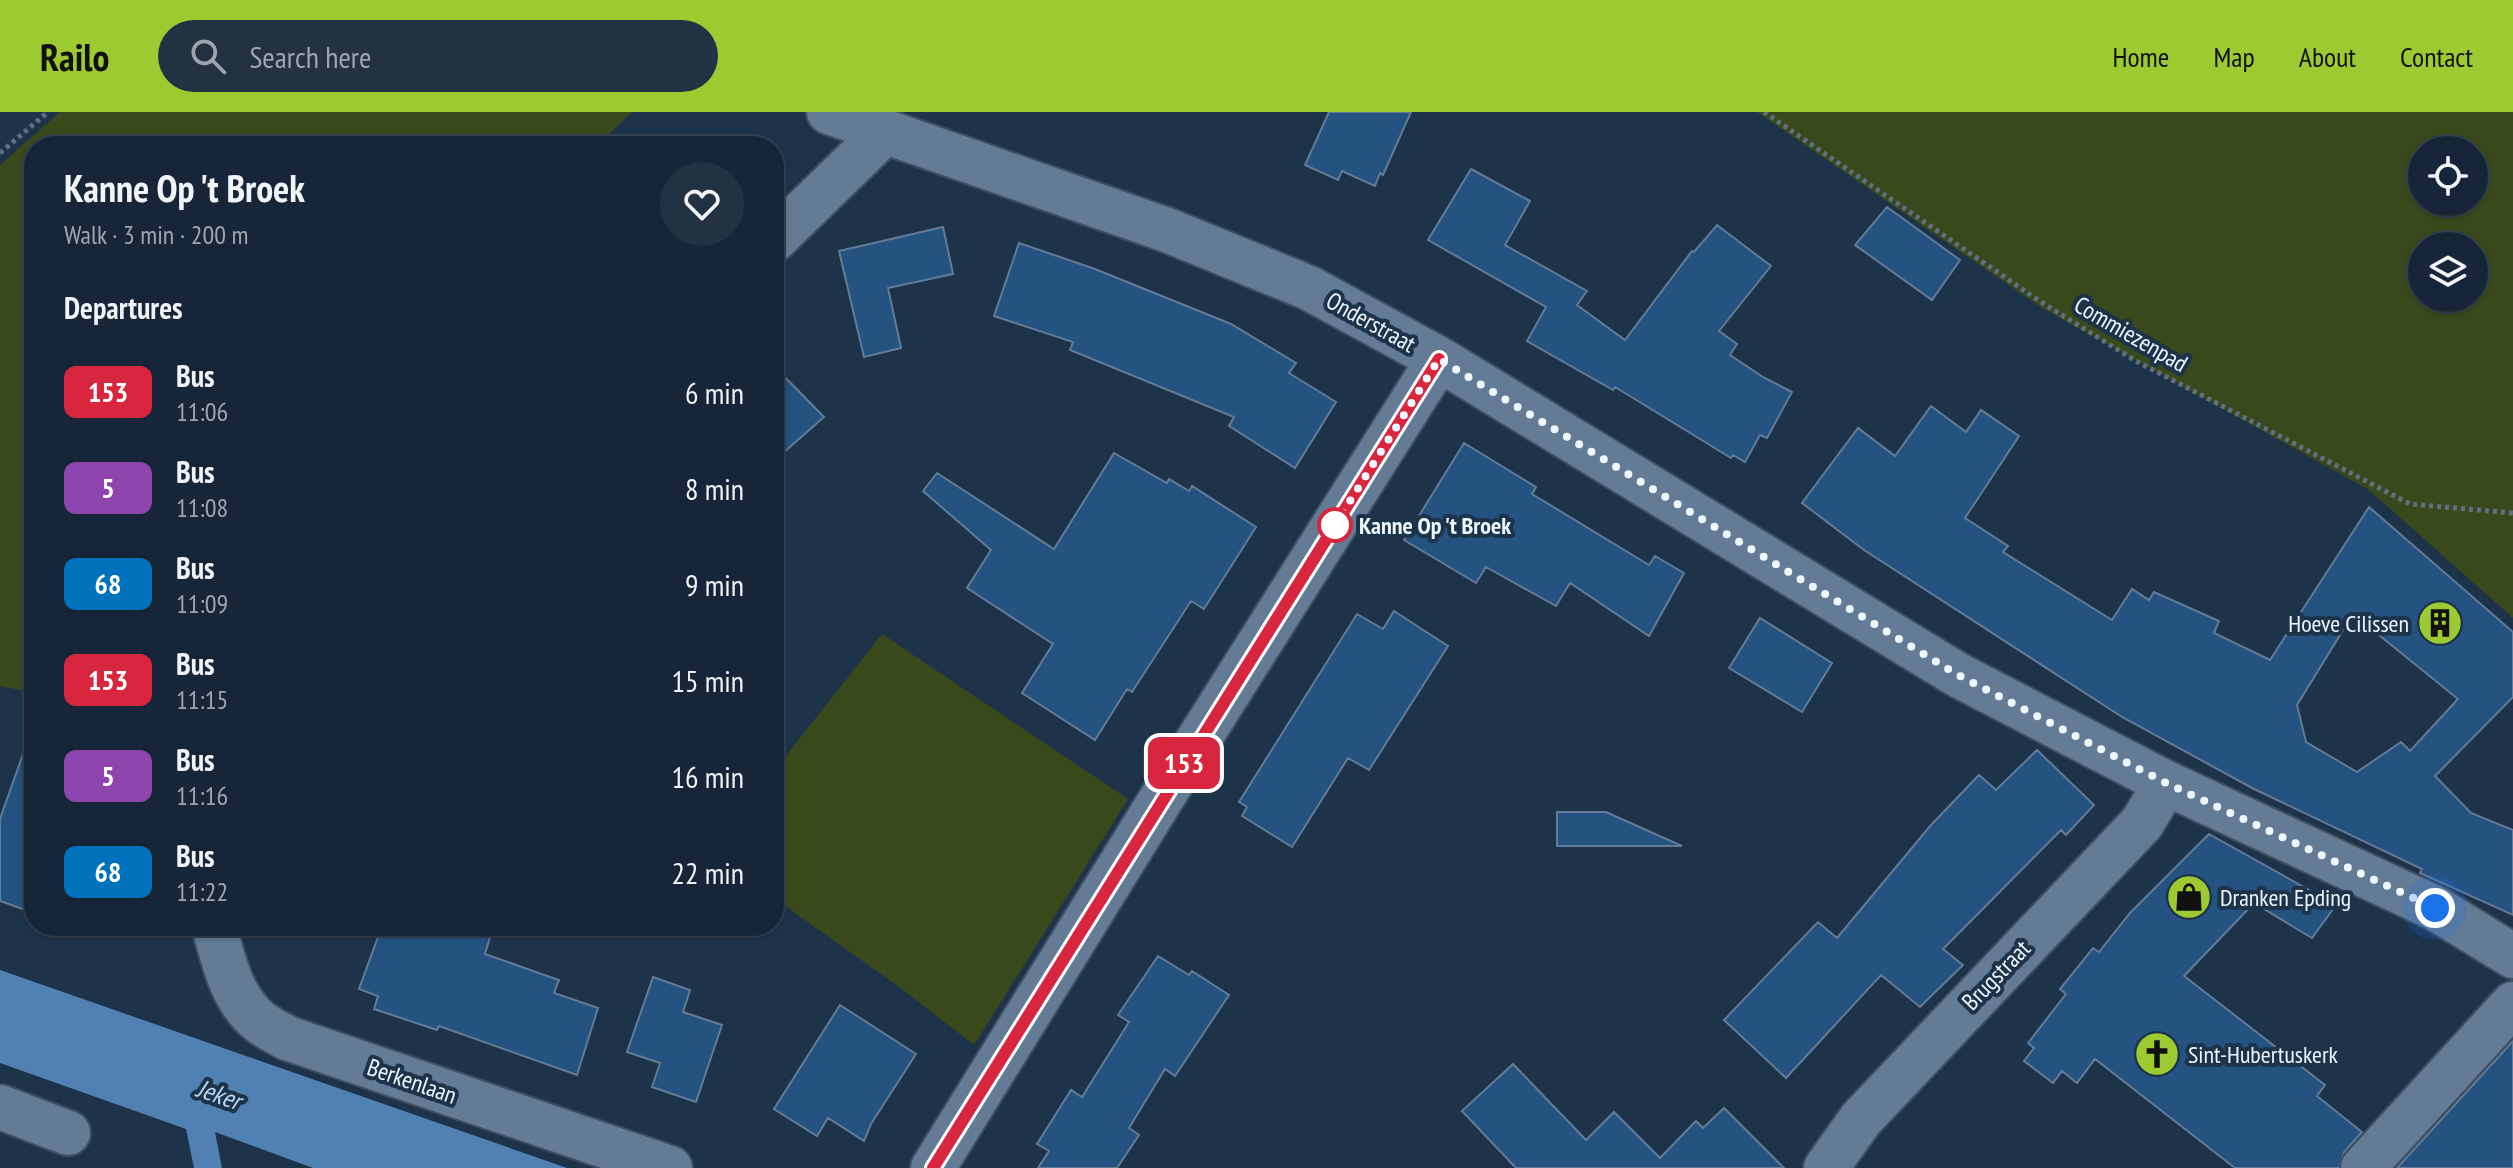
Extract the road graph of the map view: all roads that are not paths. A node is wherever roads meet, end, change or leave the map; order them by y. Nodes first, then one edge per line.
1 (829, 112) edge
2 (884, 133) junction
3 (784, 230) edge
4 (1439, 359) junction
5 (2166, 783) junction
6 (217, 936) edge
7 (2513, 956) edge
8 (2513, 1004) edge
9 (0, 1107) edge
10 (68, 1133) dead end
11 (670, 1168) edge
12 (933, 1168) edge
13 (1826, 1168) edge
14 (2363, 1168) edge

1 - 2 street, Onderstraat
2 - 3 street
2 - 4 street, Onderstraat
4 - 5 street, Onderstraat
4 - 12 street
5 - 7 street, Onderstraat
5 - 13 street, Brugstraat
6 - 11 street, Berkenlaan
8 - 14 street
9 - 10 street

